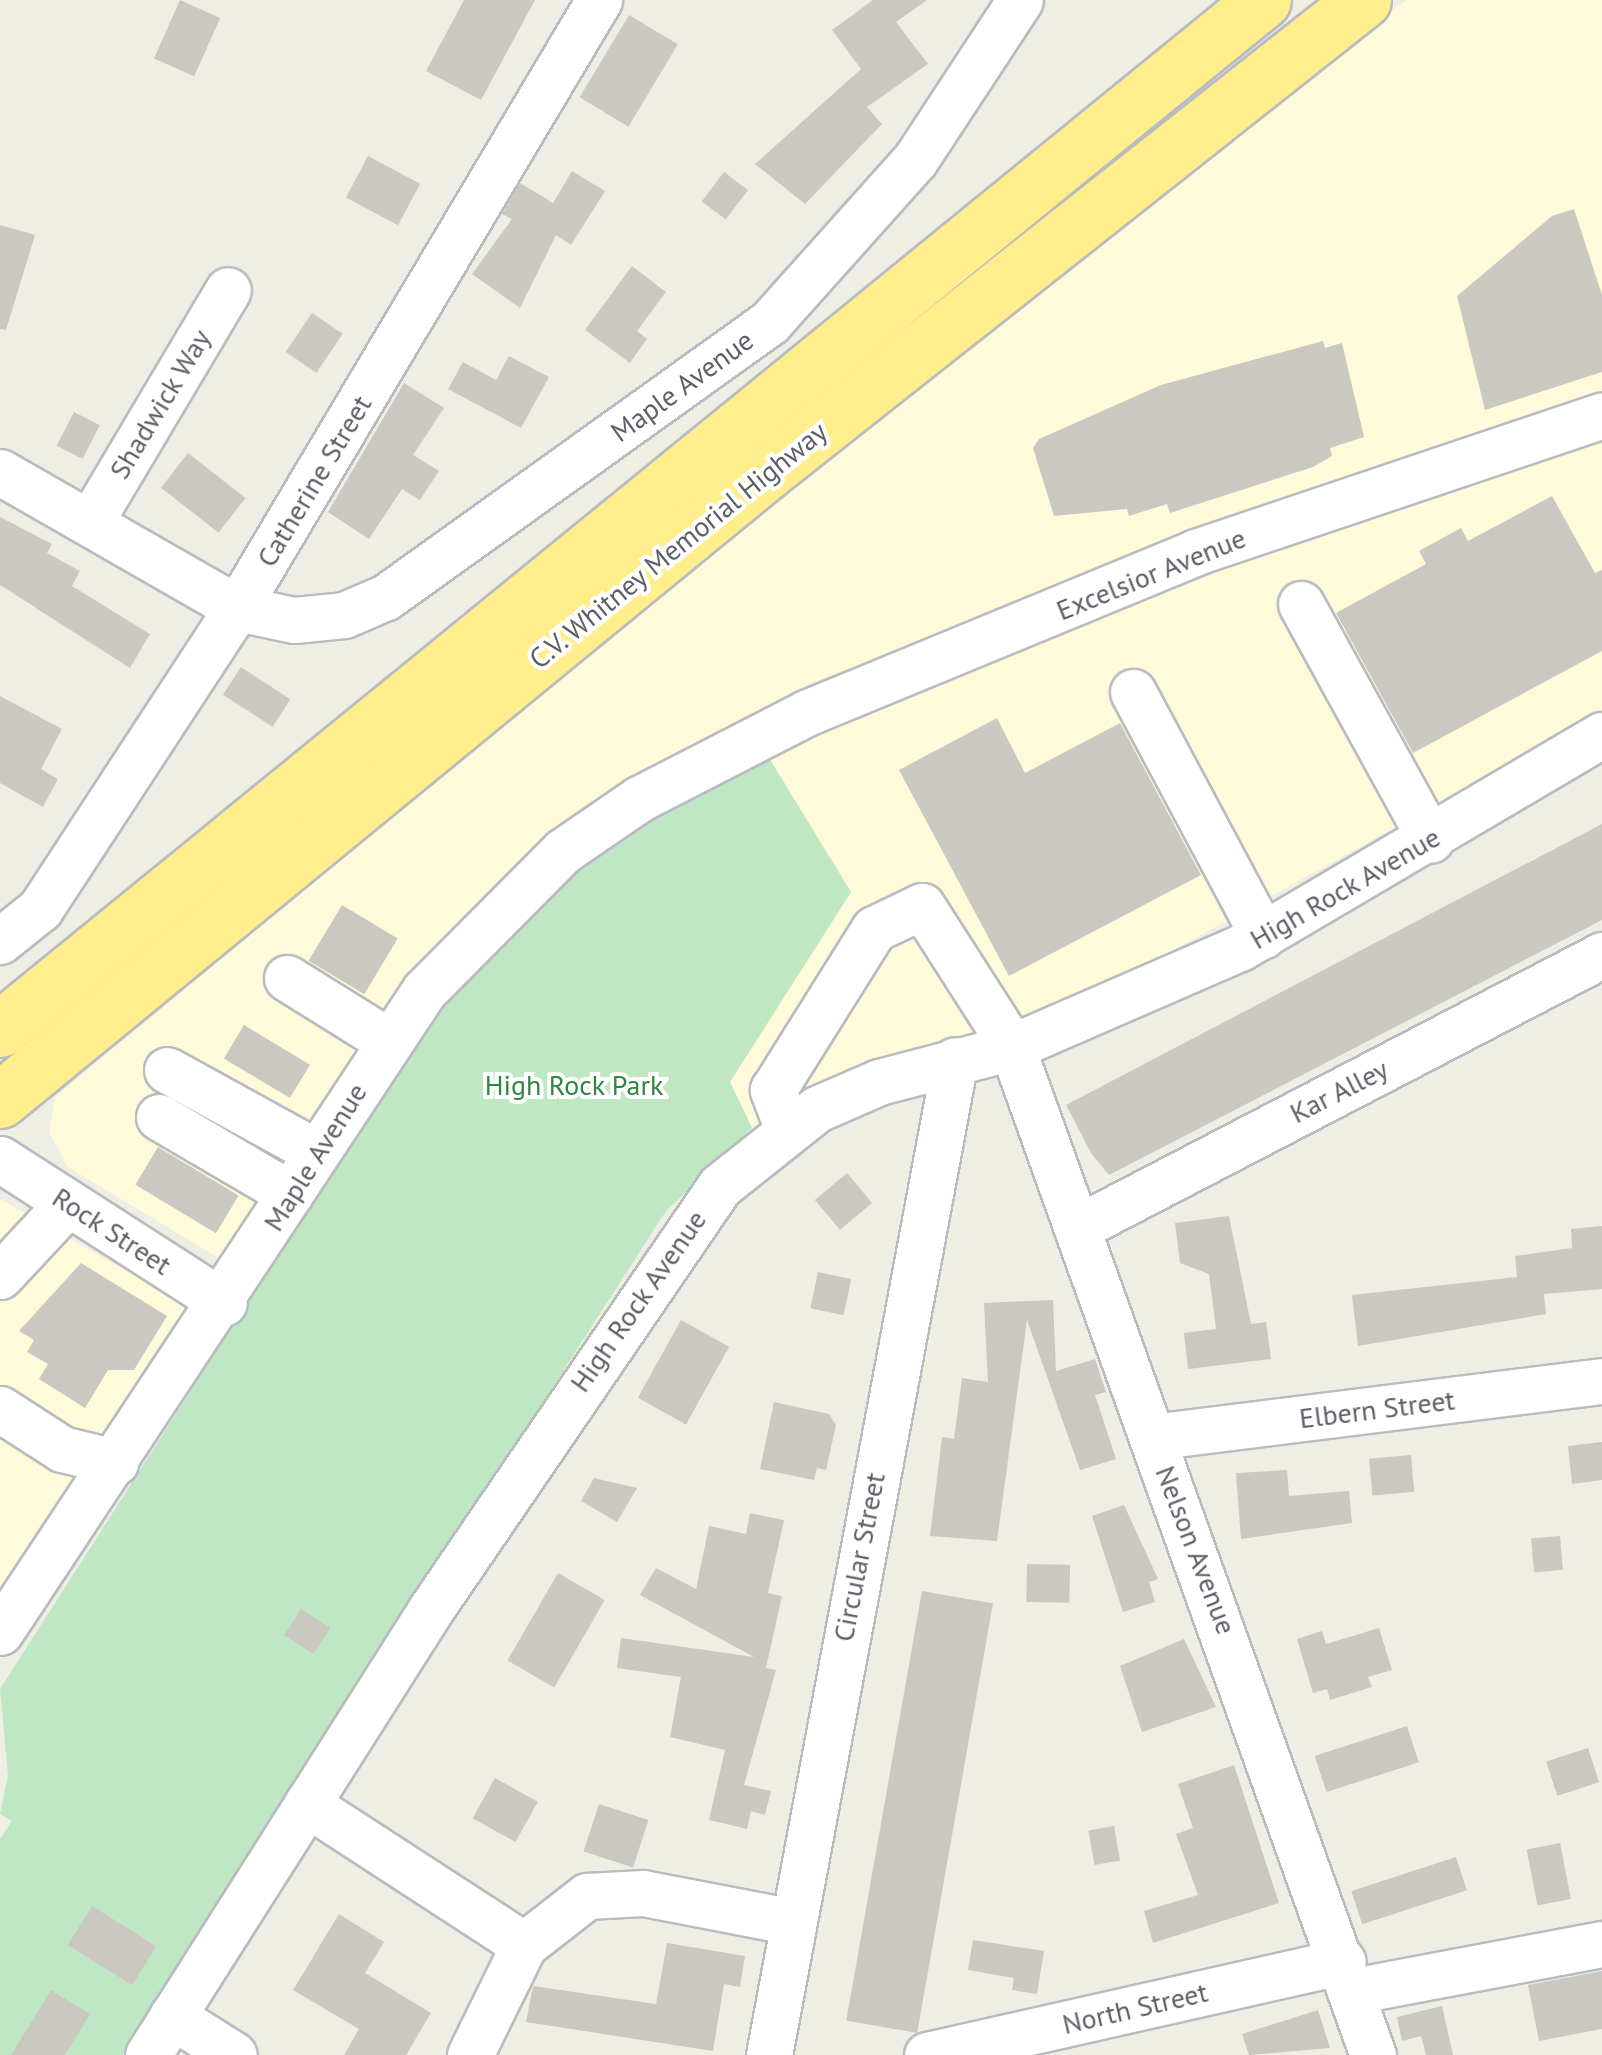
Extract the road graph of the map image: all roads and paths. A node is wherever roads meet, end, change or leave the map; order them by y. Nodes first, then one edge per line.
1 (599, 0) edge
2 (1020, 0) edge
3 (1263, 0) edge
4 (1363, 0) edge
5 (228, 290) dead end
6 (1602, 415) edge
7 (0, 472) edge
8 (92, 519) junction
9 (1301, 604) dead end
10 (237, 608) junction
11 (1133, 692) dead end
12 (1602, 735) edge
13 (711, 759) joint
14 (1431, 840) junction
15 (1263, 935) junction
16 (0, 941) edge
17 (1602, 955) edge
18 (287, 978) dead end
19 (0, 1028) edge
20 (390, 1042) junction
21 (1012, 1048) junction
22 (955, 1060) junction
23 (168, 1070) dead end
24 (0, 1100) edge
25 (159, 1117) dead end
26 (787, 1127) junction
27 (316, 1152) junction
28 (0, 1159) edge
29 (290, 1194) junction
30 (68, 1203) junction
31 (1077, 1228) junction
32 (0, 1276) edge
33 (224, 1303) junction
34 (1602, 1381) edge
35 (0, 1408) edge
36 (1152, 1437) junction
37 (115, 1462) junction
38 (0, 1632) edge
39 (307, 1804) junction
40 (793, 1922) junction
41 (524, 1944) junction
42 (1602, 1944) edge
43 (1348, 1976) junction
44 (172, 2016) junction
45 (944, 2053) edge
46 (148, 2055) edge
47 (234, 2055) edge
48 (470, 2055) edge
49 (769, 2055) edge
50 (1374, 2055) edge

1 - 10 street, Catherine Street
2 - 10 street, Maple Avenue
3 - 19 highway, C.V. Whitney Memorial Highway
4 - 24 highway, C.V. Whitney Memorial Highway
5 - 8 street, Shadwick Way
6 - 13 street, Excelsior Avenue
7 - 8 street, Maple Avenue
8 - 10 street, Maple Avenue
9 - 14 street
10 - 16 street, Catherine Street
11 - 15 street
12 - 14 street, High Rock Avenue
13 - 20 street, Maple Avenue
14 - 15 street, High Rock Avenue
15 - 21 street, High Rock Avenue
17 - 31 street, Kar Alley
18 - 20 street
20 - 27 street, Maple Avenue
21 - 22 street, High Rock Avenue
21 - 26 street, Nelson Avenue
21 - 31 street, Nelson Avenue
22 - 26 street, High Rock Avenue
22 - 40 street, Circular Street
23 - 27 street
25 - 29 street
26 - 39 street, High Rock Avenue
27 - 29 street, Maple Avenue
28 - 30 street, Rock Street
29 - 33 street, Maple Avenue
30 - 32 street
30 - 33 street, Rock Street
31 - 36 street, Nelson Avenue
33 - 37 street, Maple Avenue
34 - 36 street, Elbern Street
35 - 37 street
36 - 43 street, Nelson Avenue
37 - 38 street, Maple Avenue
39 - 41 street
39 - 44 street, High Rock Avenue
40 - 41 street
40 - 49 street, Circular Street
41 - 48 street
42 - 43 street, North Street
43 - 45 street, North Street
43 - 50 street, Nelson Avenue
44 - 46 street, High Rock Avenue
44 - 47 street

